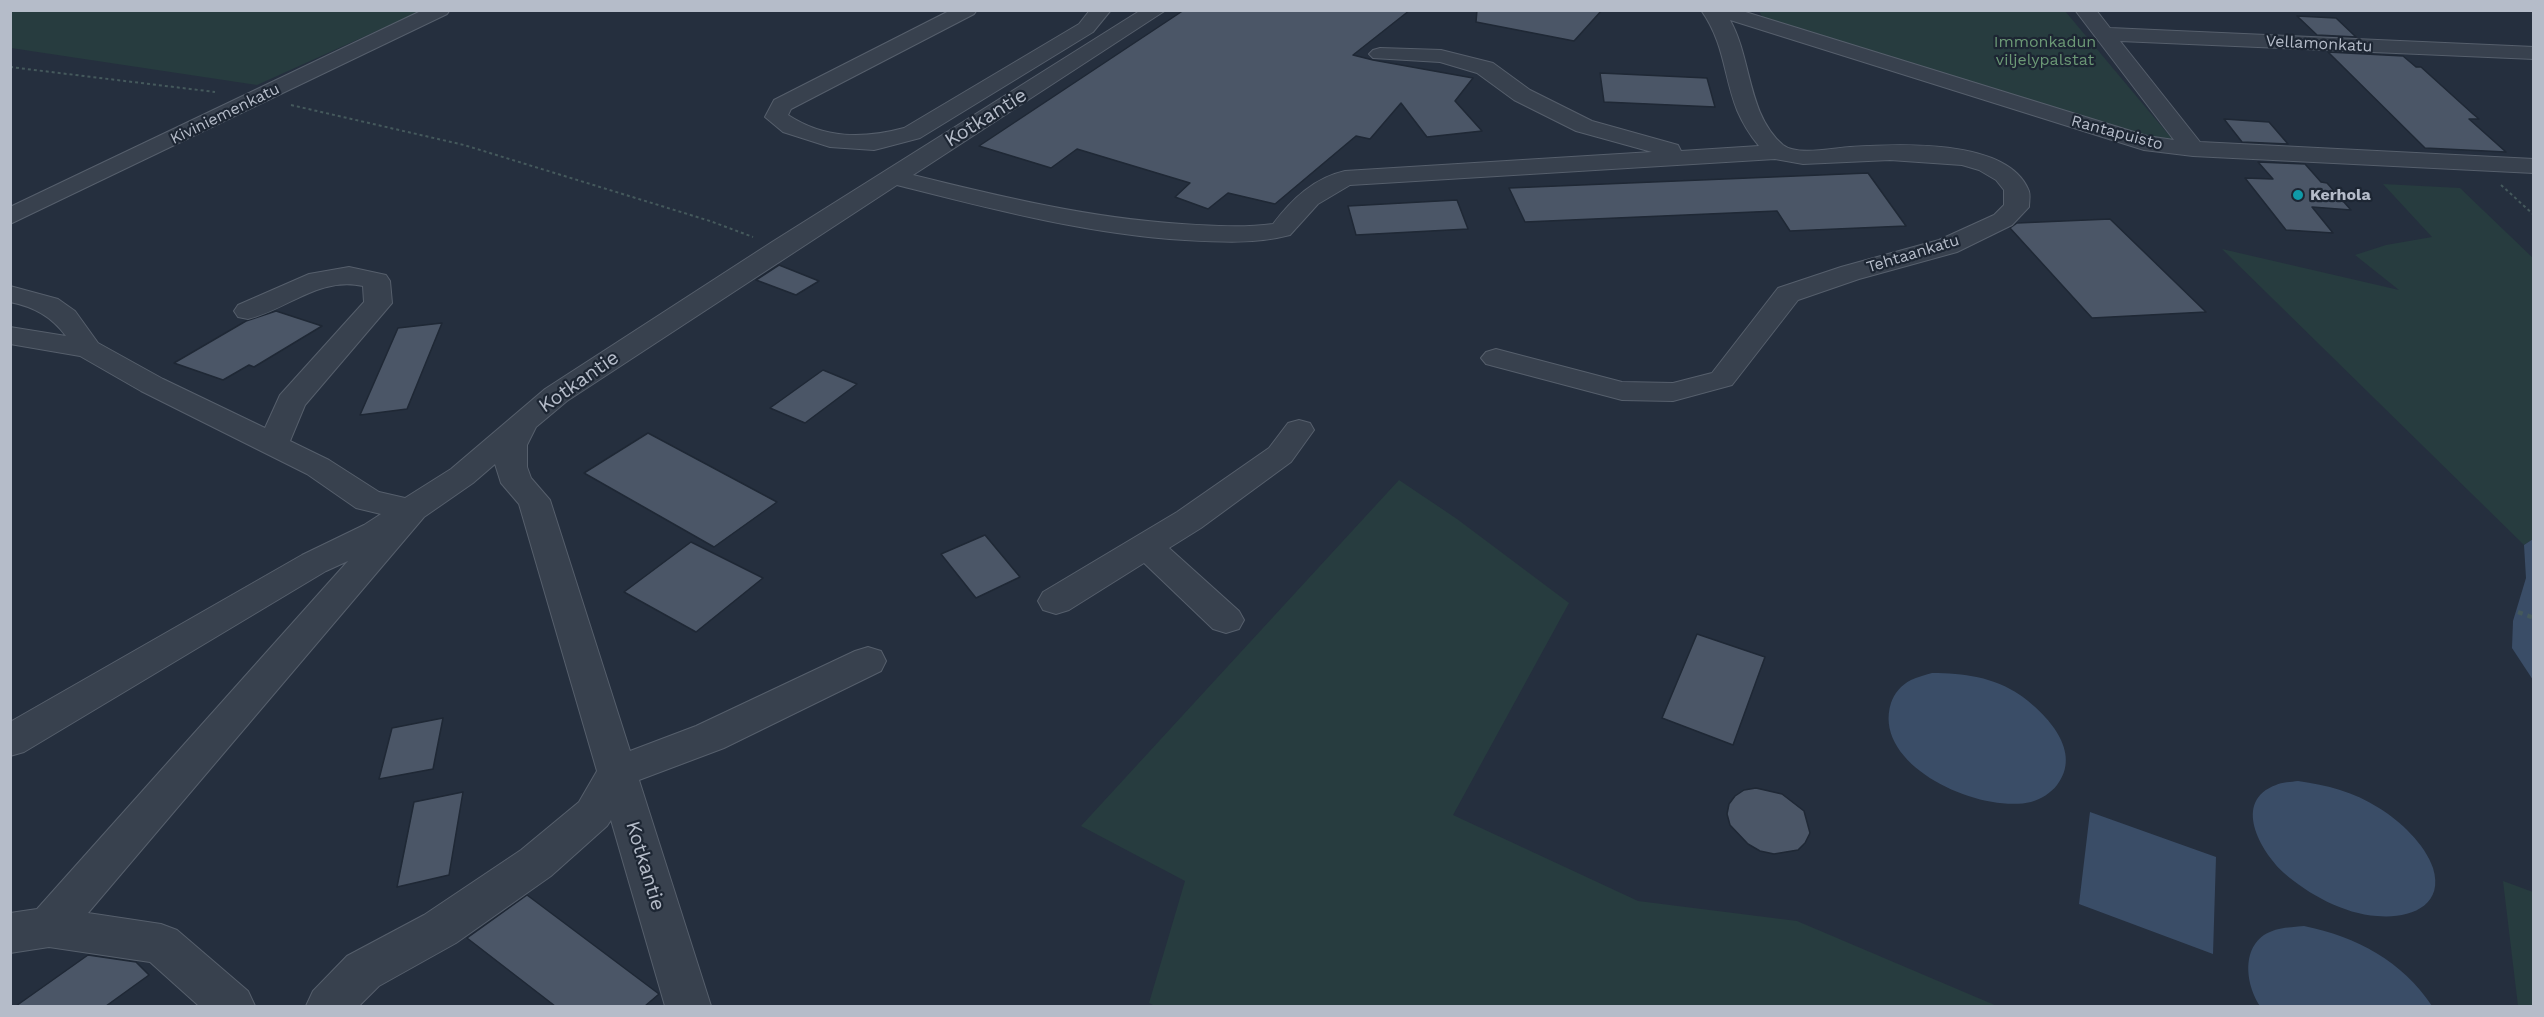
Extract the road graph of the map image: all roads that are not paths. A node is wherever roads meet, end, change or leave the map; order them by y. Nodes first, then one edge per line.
1 (440, 10) edge
2 (967, 10) edge
3 (1101, 10) edge
4 (1156, 10) edge
5 (1711, 10) edge
6 (1717, 10) edge
7 (2085, 10) edge
8 (2104, 34) junction
9 (2534, 53) edge
10 (1380, 54) dead end
11 (2193, 149) junction
12 (1778, 152) junction
13 (1695, 157) junction
14 (2534, 166) edge
15 (893, 177) junction
16 (10, 217) edge
17 (10, 294) edge
18 (248, 311) dead end
19 (10, 335) edge
20 (88, 349) junction
21 (1496, 358) dead end
22 (522, 422) junction
23 (1299, 430) dead end
24 (273, 445) junction
25 (411, 511) junction
26 (1146, 546) junction
27 (1056, 601) dead end
28 (1226, 621) dead end
29 (868, 661) dead end
30 (10, 741) edge
31 (617, 772) junction
32 (30, 930) edge
33 (232, 1006) edge
34 (330, 1006) edge
35 (688, 1006) edge

1 - 16 street, Kiviniemenkatu
2 - 3 street
4 - 15 street, Kotkantie
5 - 12 street
6 - 11 street, Rantapuisto
7 - 8 street
8 - 9 street, Vellamonkatu
8 - 11 street
10 - 13 street
11 - 14 street, Rantapuisto
12 - 13 street, Tehtaankatu
12 - 21 street, Tehtaankatu
13 - 15 street, Tehtaankatu
15 - 22 street, Kotkantie
17 - 20 street
18 - 24 street
19 - 20 street
20 - 24 street
22 - 25 street
22 - 31 street, Kotkantie
23 - 26 street
24 - 25 street
25 - 30 street
25 - 32 street
26 - 27 street
26 - 28 street
29 - 31 street
31 - 34 street
31 - 35 street, Kotkantie
32 - 33 street

